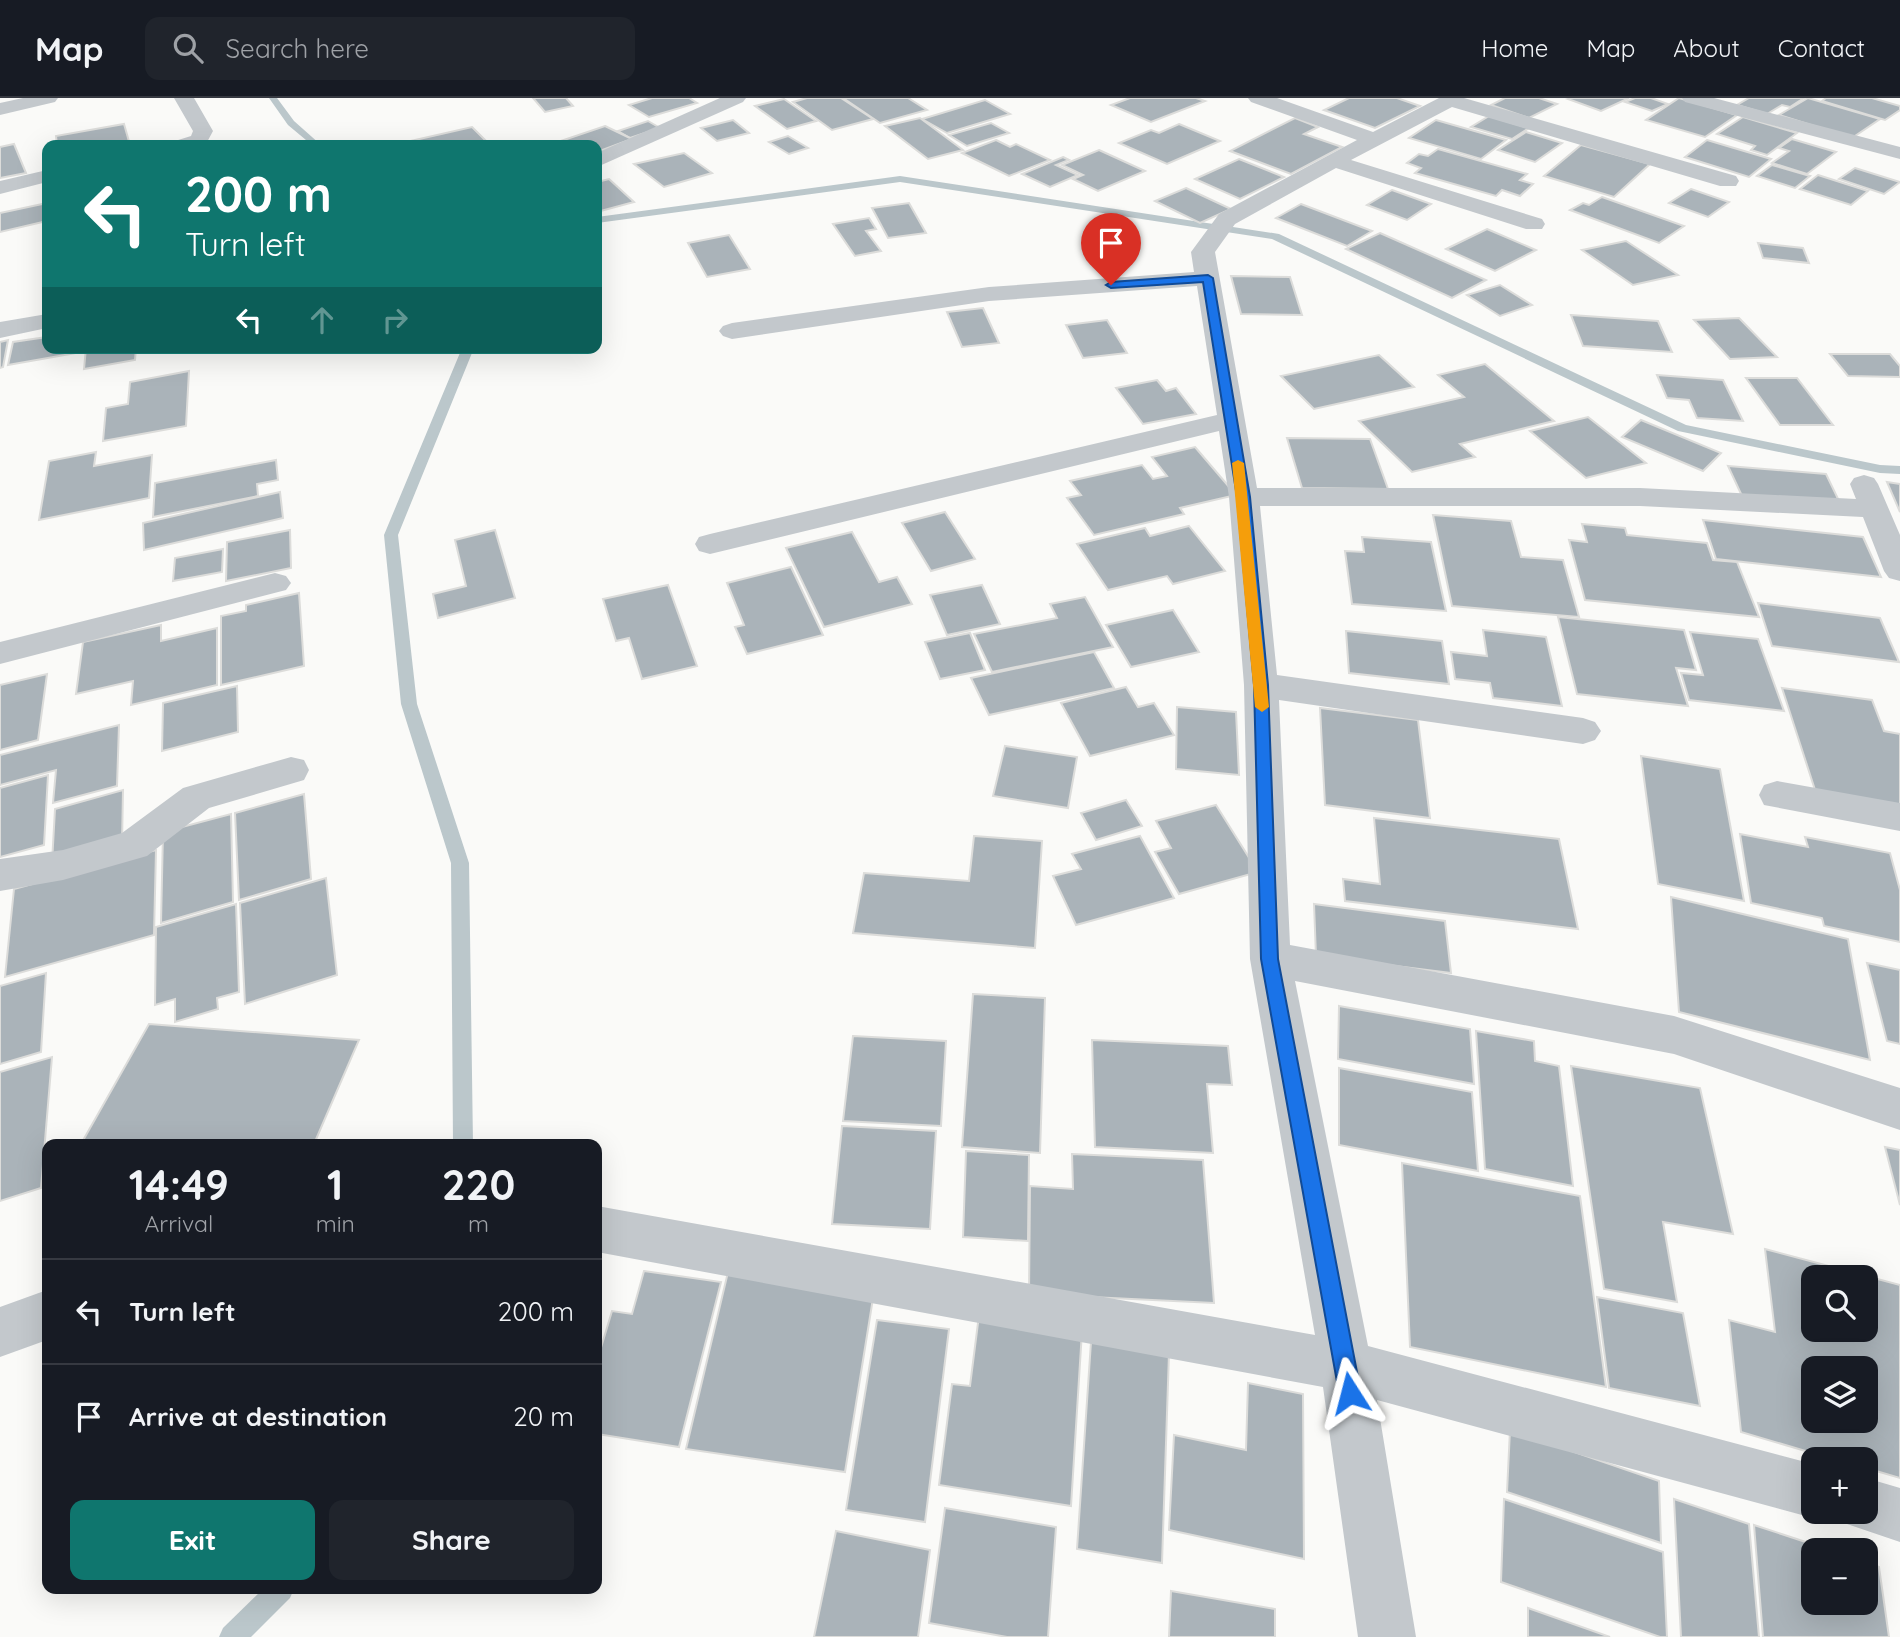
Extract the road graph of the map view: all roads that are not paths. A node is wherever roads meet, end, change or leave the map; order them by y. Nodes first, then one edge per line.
1 (48, 98) edge
2 (184, 98) edge
3 (736, 98) edge
4 (1258, 98) edge
5 (1692, 98) edge
6 (1452, 99) edge
7 (0, 108) edge
8 (1820, 133) junction
9 (1374, 139) junction
10 (199, 140) edge
11 (1900, 153) edge
12 (602, 159) edge
13 (1334, 161) junction
14 (1900, 173) edge
15 (42, 177) edge
16 (1728, 181) dead end
17 (0, 188) edge
18 (1534, 224) dead end
19 (1205, 265) junction
20 (42, 322) edge
21 (0, 330) edge
22 (732, 331) dead end
23 (1232, 420) junction
24 (1244, 497) junction
25 (710, 544) dead end
26 (1900, 571) edge
27 (275, 583) dead end
28 (0, 653) edge
29 (1261, 685) junction
30 (1583, 731) dead end
31 (291, 770) dead end
32 (1777, 795) dead end
33 (1900, 817) edge
34 (0, 875) edge
35 (1270, 959) junction
36 (1900, 1109) edge
37 (602, 1230) edge
38 (42, 1317) edge
39 (0, 1332) edge
40 (1346, 1366) junction
41 (1801, 1488) edge
42 (1878, 1509) edge
43 (1900, 1515) edge
44 (1387, 1637) edge

1 - 7 street
2 - 10 street
3 - 12 street
4 - 9 street
5 - 8 street
6 - 9 street
6 - 16 street
8 - 11 street
8 - 14 street
9 - 13 street
13 - 18 street
13 - 19 street
15 - 17 street
19 - 22 street
19 - 23 street
20 - 21 street
23 - 24 street
23 - 25 street
24 - 26 street
24 - 29 street
27 - 28 street
29 - 30 street
29 - 35 street
31 - 34 street
32 - 33 street
35 - 36 street
35 - 40 street
37 - 40 street
38 - 39 street
40 - 41 street
40 - 44 street
42 - 43 street

